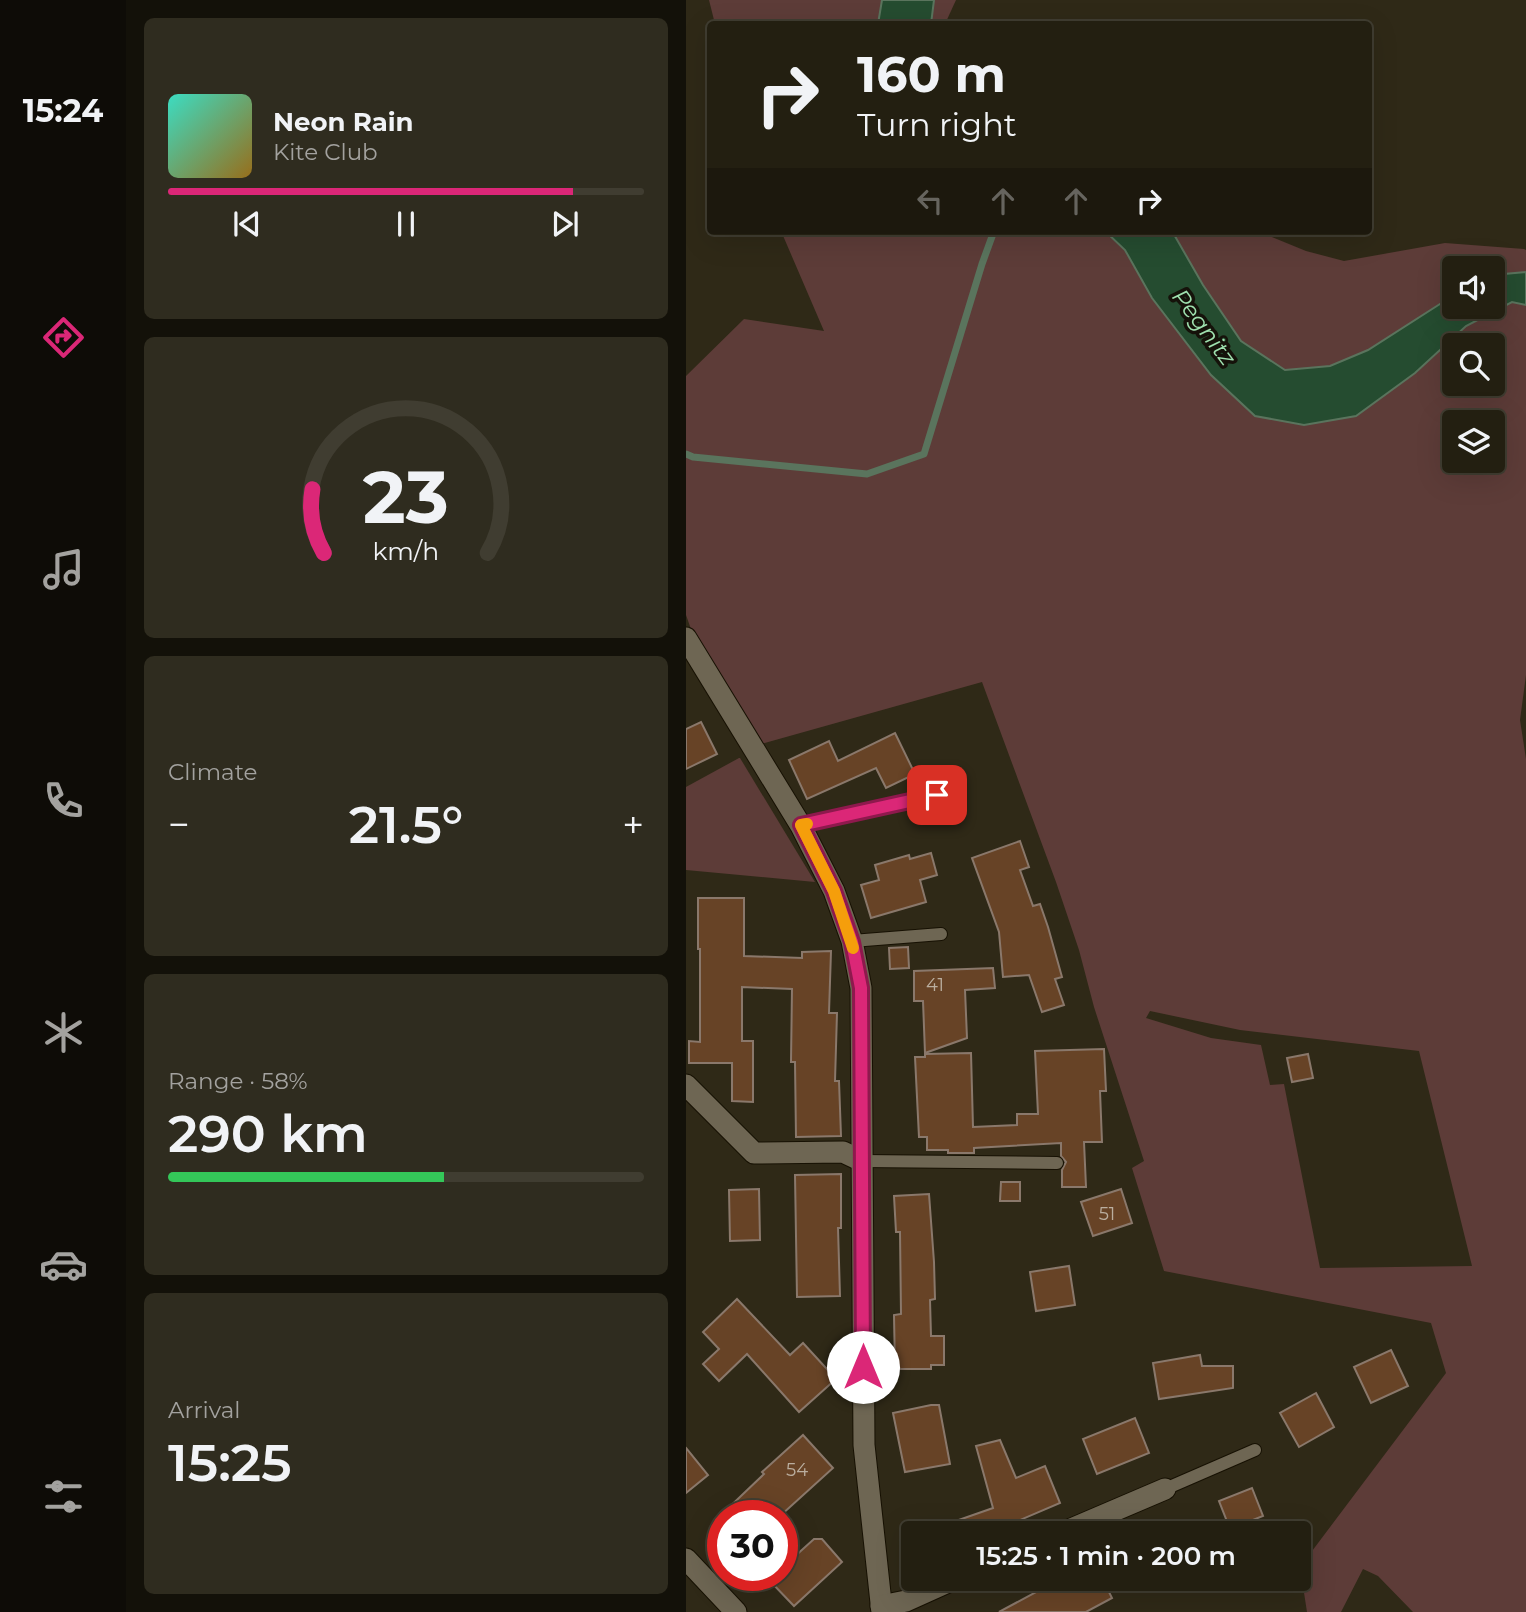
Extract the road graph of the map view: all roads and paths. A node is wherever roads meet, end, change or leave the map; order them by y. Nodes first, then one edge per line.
1 (686, 638) edge
2 (937, 795) dead end
3 (801, 825) junction
4 (941, 934) dead end
5 (852, 942) junction
6 (686, 1085) edge
7 (862, 1161) junction
8 (1057, 1163) dead end
9 (1255, 1450) dead end
10 (1165, 1489) joint
11 (1090, 1521) edge
12 (686, 1559) edge
13 (928, 1591) edge
14 (882, 1609) edge
15 (736, 1612) edge

1 - 3 street
2 - 3 lane
3 - 5 street
4 - 5 lane
5 - 7 street
6 - 7 street
7 - 8 lane
7 - 14 street
9 - 10 lane
10 - 11 street
12 - 15 street
13 - 14 street

